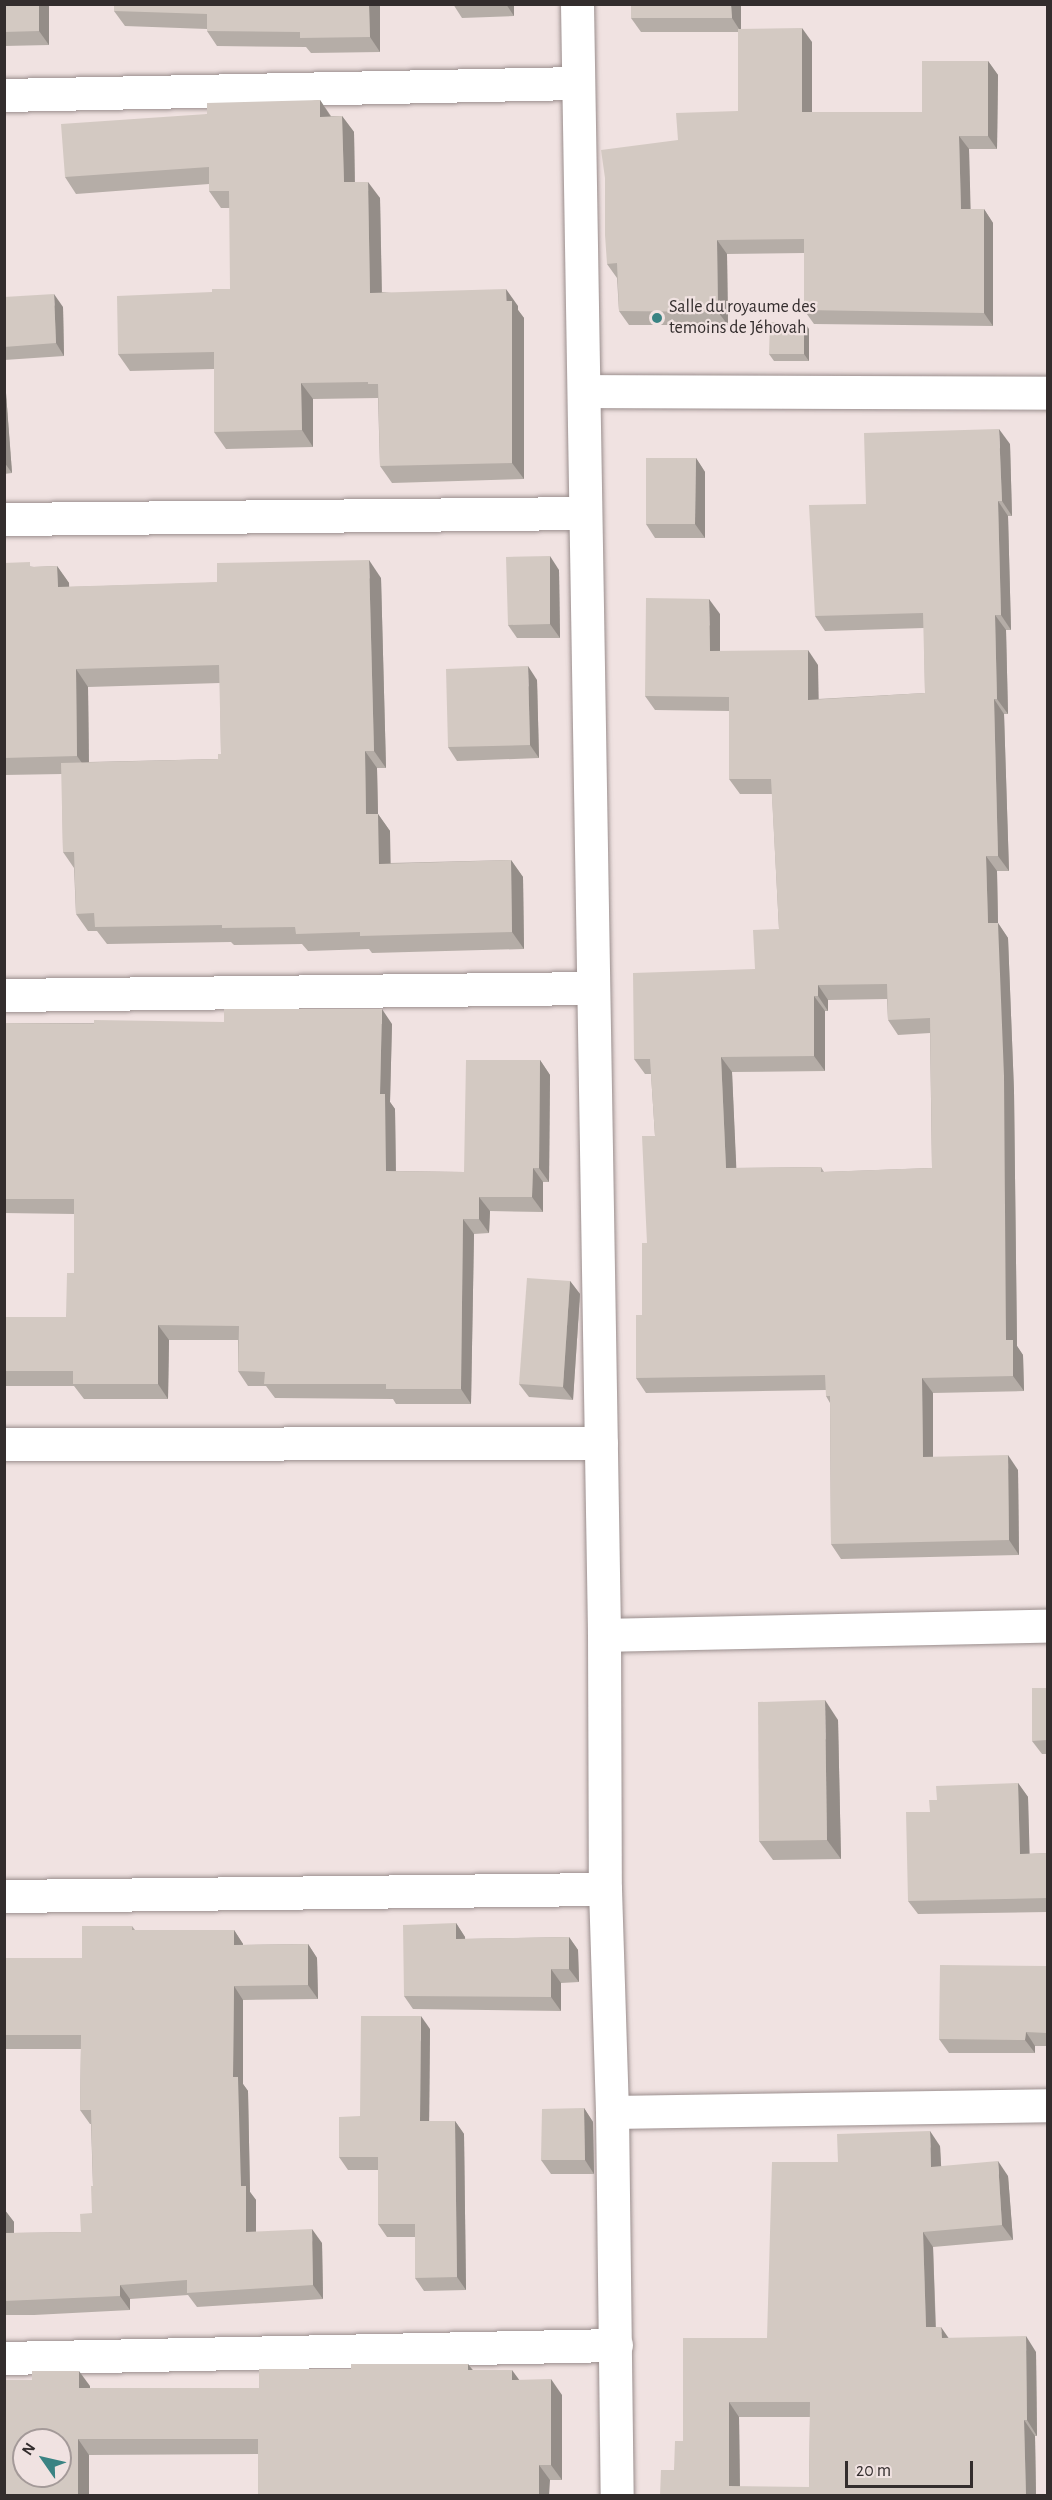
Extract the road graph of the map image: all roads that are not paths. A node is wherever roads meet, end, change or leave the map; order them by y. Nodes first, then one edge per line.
1 (577, 4) edge
2 (578, 83) junction
3 (4, 95) edge
4 (584, 392) junction
5 (1047, 393) edge
6 (585, 513) junction
7 (4, 519) edge
8 (593, 988) junction
9 (4, 995) edge
10 (600, 1443) junction
11 (4, 1444) edge
12 (1047, 1626) edge
13 (604, 1635) junction
14 (605, 1889) junction
15 (4, 1896) edge
16 (1047, 2105) edge
17 (612, 2112) junction
18 (616, 2345) junction
19 (4, 2358) edge
20 (616, 2496) edge

1 - 2 street
2 - 3 street
2 - 4 street
4 - 5 street
4 - 6 street
6 - 7 street
6 - 8 street
8 - 9 street
8 - 10 street
10 - 11 street
10 - 13 street
12 - 13 street
13 - 14 street
14 - 15 street
14 - 17 street
16 - 17 street
17 - 18 street
18 - 19 street
18 - 20 street

